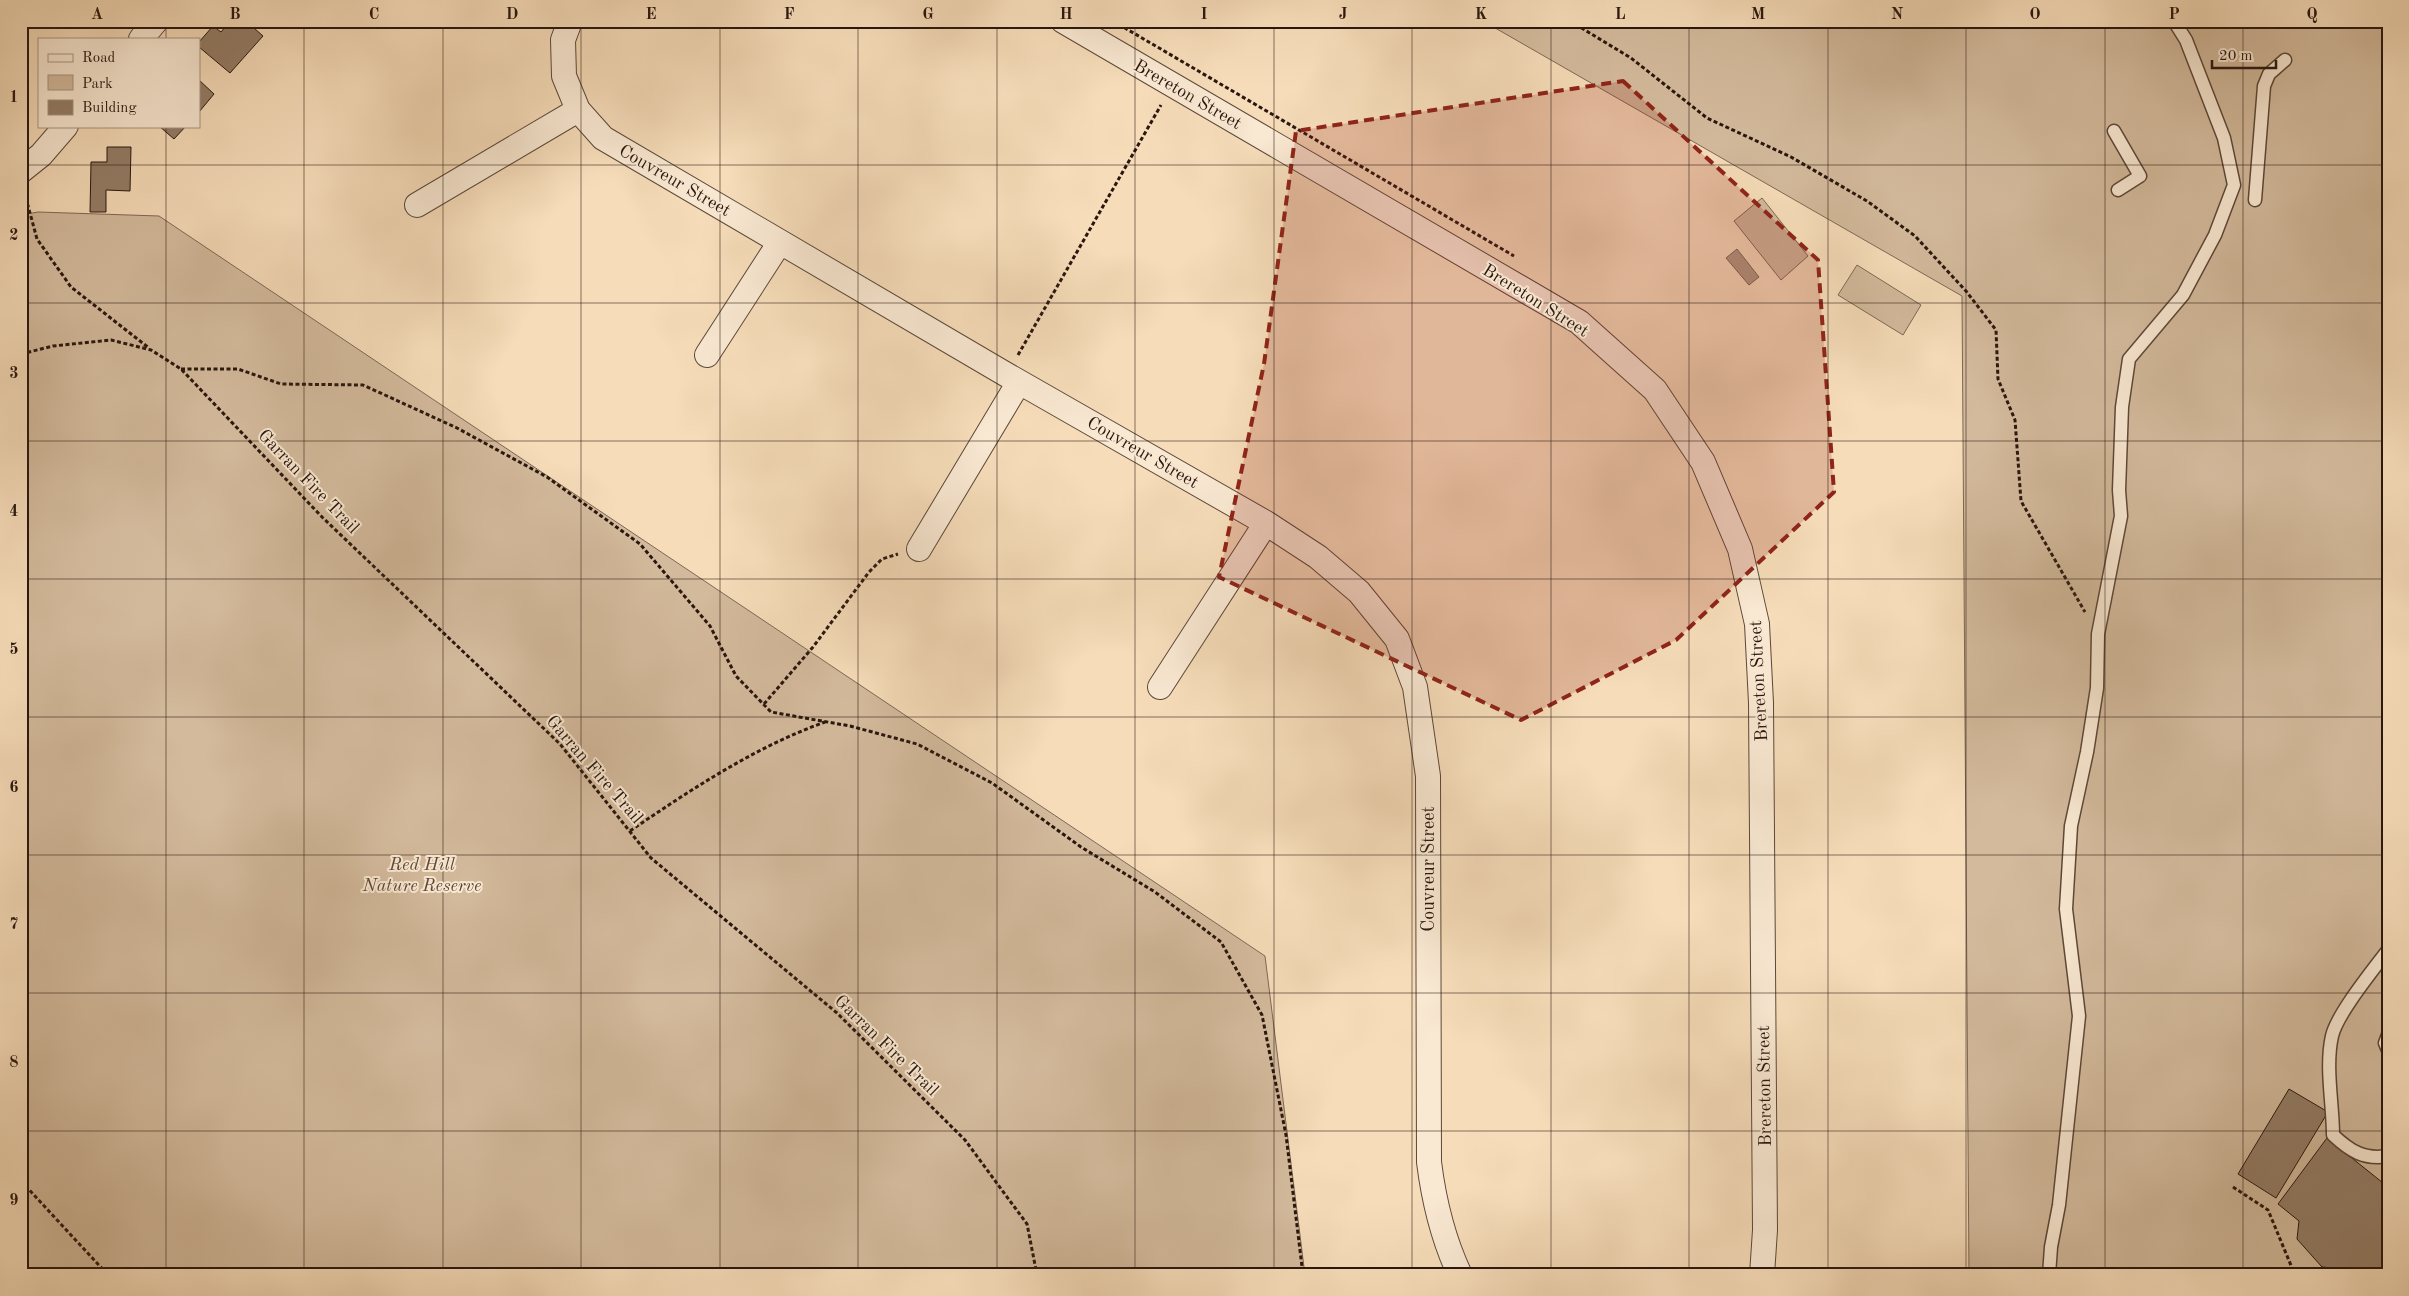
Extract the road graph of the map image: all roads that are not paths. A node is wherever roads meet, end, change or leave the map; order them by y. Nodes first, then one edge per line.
1 (156, 21) edge
2 (570, 21) edge
3 (1063, 21) edge
4 (2174, 21) edge
5 (142, 38) edge
6 (2285, 60) dead end
7 (578, 110) junction
8 (64, 128) edge
9 (2114, 131) dead end
10 (22, 180) edge
11 (2118, 190) dead end
12 (2255, 200) dead end
13 (417, 206) dead end
14 (780, 242) junction
15 (708, 356) dead end
16 (1013, 378) junction
17 (1266, 523) junction
18 (919, 549) road end
19 (1160, 687) dead end
20 (2388, 950) edge
21 (2388, 1035) edge
22 (2388, 1050) edge
23 (2388, 1156) edge
24 (1460, 1275) edge
25 (1762, 1275) edge
26 (2049, 1275) edge

1 - 5 street
2 - 7 street, Couvreur Street
3 - 25 street, Brereton Street
4 - 26 lane
6 - 12 lane
7 - 13 street
7 - 14 street, Couvreur Street
8 - 10 street
9 - 11 lane
14 - 15 street
14 - 16 street, Couvreur Street
16 - 17 street, Couvreur Street
16 - 18 street
17 - 19 street
17 - 24 street, Couvreur Street
20 - 23 lane
21 - 22 lane

